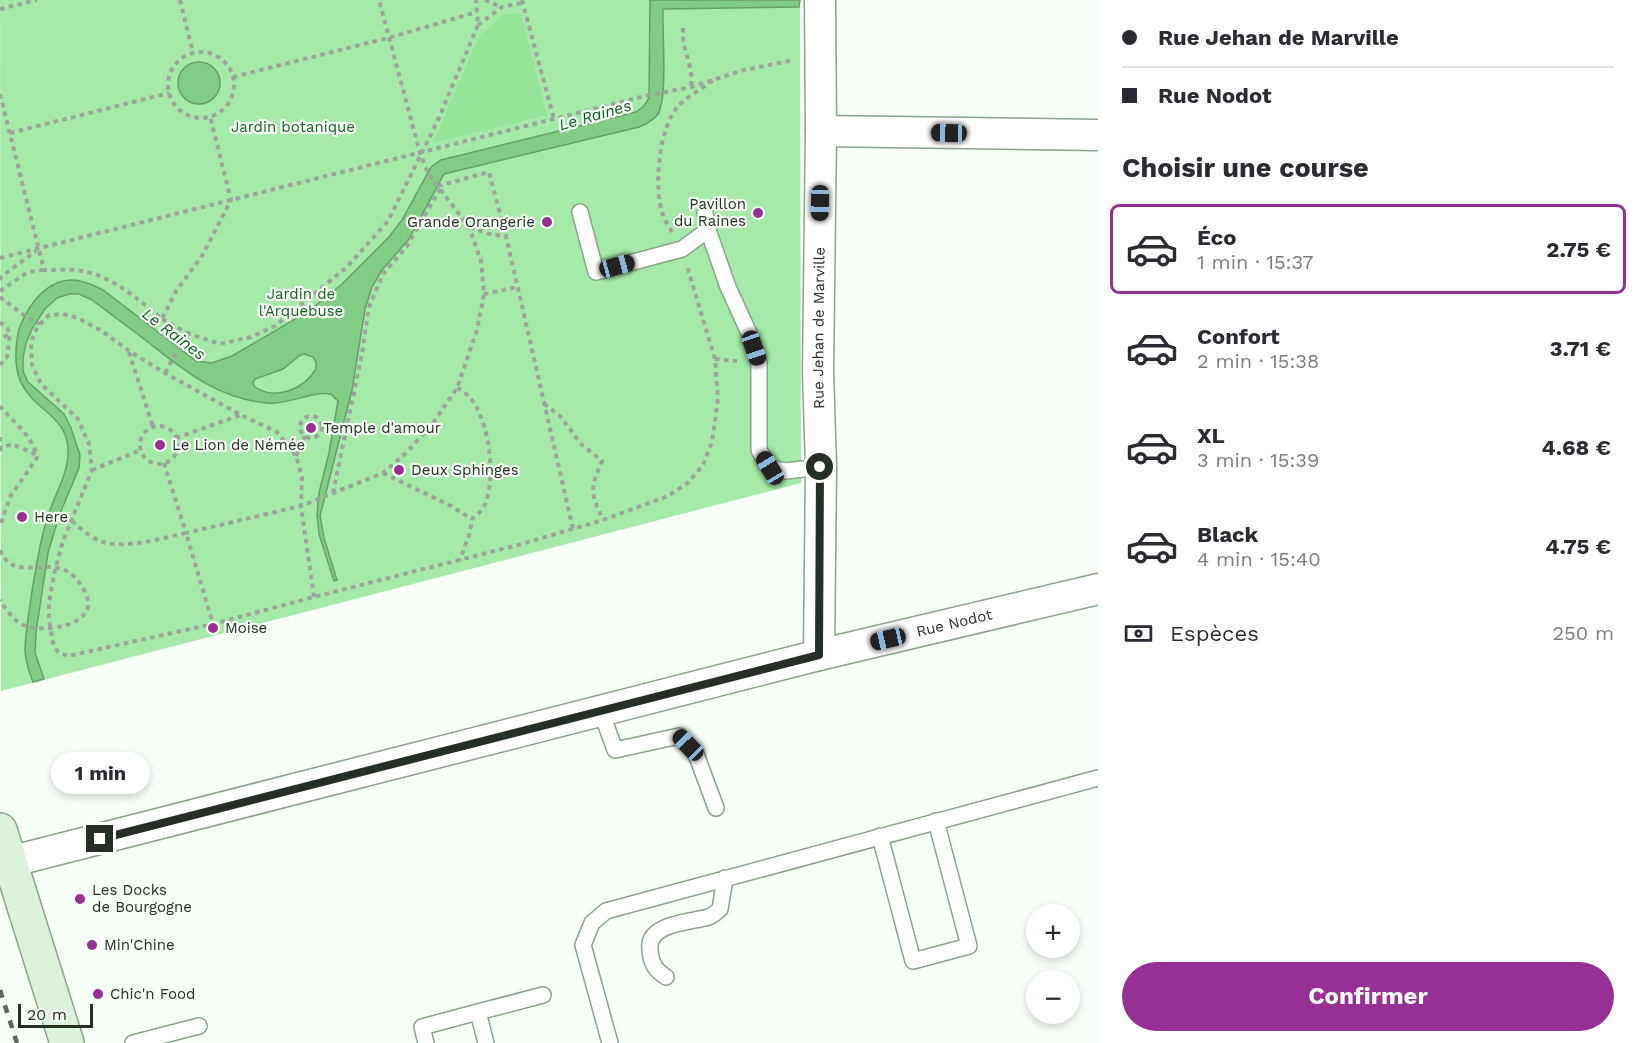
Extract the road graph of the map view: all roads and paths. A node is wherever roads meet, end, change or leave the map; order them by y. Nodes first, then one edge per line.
1 (37, 0) edge
2 (180, 0) edge
3 (379, 0) edge
4 (476, 0) edge
5 (485, 0) edge
6 (820, 0) edge
7 (522, 1) edge
8 (502, 7) junction
9 (0, 9) edge
10 (477, 12) junction
11 (477, 25) junction
12 (684, 28) dead end
13 (388, 38) junction
14 (193, 52) junction
15 (820, 56) junction
16 (233, 76) junction
17 (716, 78) junction
18 (691, 87) junction
19 (169, 93) junction
20 (0, 94) edge
21 (210, 116) junction
22 (554, 119) junction
23 (821, 131) junction
24 (10, 133) junction
25 (1098, 135) edge
26 (420, 153) junction
27 (439, 187) junction
28 (231, 200) junction
29 (580, 212) dead end
30 (705, 213) dead end
31 (469, 227) junction
32 (708, 230) junction
33 (506, 236) junction
34 (39, 248) junction
35 (682, 249) junction
36 (0, 258) edge
37 (44, 270) junction
38 (0, 280) edge
39 (519, 287) junction
40 (0, 291) edge
41 (484, 294) junction
42 (0, 297) edge
43 (162, 319) junction
44 (0, 322) edge
45 (38, 323) junction
46 (10, 333) junction
47 (187, 333) junction
48 (0, 340) edge
49 (129, 351) junction
50 (0, 365) edge
51 (165, 373) junction
52 (457, 388) junction
53 (544, 404) junction
54 (0, 406) edge
55 (241, 415) junction
56 (153, 427) junction
57 (305, 436) junction
58 (0, 437) edge
59 (176, 438) junction
60 (1, 449) edge
61 (141, 450) junction
62 (296, 456) junction
63 (37, 458) junction
64 (164, 463) junction
65 (820, 467) junction
66 (92, 470) junction
67 (383, 473) junction
68 (333, 493) junction
69 (301, 506) junction
70 (472, 519) junction
71 (603, 520) junction
72 (72, 521) junction
73 (0, 526) edge
74 (573, 530) junction
75 (186, 533) junction
76 (0, 549) edge
77 (460, 560) junction
78 (1098, 589) edge
79 (314, 597) junction
80 (0, 600) edge
81 (213, 624) junction
82 (819, 655) junction
83 (601, 711) junction
84 (1098, 778) edge
85 (716, 808) dead end
86 (936, 821) junction
87 (0, 830) edge
88 (880, 836) junction
89 (9, 862) junction
90 (725, 878) junction
91 (666, 977) dead end
92 (543, 995) dead end
93 (478, 1012) junction
94 (198, 1026) dead end
95 (67, 1043) edge
96 (133, 1043) edge
97 (426, 1043) edge
98 (486, 1043) edge
99 (610, 1043) edge

1 - 9 path
2 - 14 path
3 - 13 path
4 - 10 path
5 - 8 path
6 - 15 street, Rue Jehan de Marville
7 - 8 path
7 - 22 path
8 - 11 path
10 - 11 path
10 - 13 path
11 - 26 path
12 - 18 path
13 - 16 path
13 - 26 path
14 - 16 path
14 - 19 path
15 - 17 path
15 - 23 street, Rue Jehan de Marville
16 - 21 path
17 - 18 path
17 - 35 path
18 - 22 path
19 - 21 path
19 - 24 path
20 - 24 path
21 - 28 path
22 - 26 path
23 - 25 street
23 - 65 street, Rue Jehan de Marville
24 - 34 path
26 - 27 path
26 - 28 path
26 - 47 path
27 - 31 path
27 - 33 path
27 - 68 path
28 - 34 path
28 - 43 path
29 - 35 lane
30 - 32 lane
31 - 33 path
31 - 41 path
32 - 35 lane
32 - 65 lane
33 - 39 path
34 - 36 path
34 - 37 path
34 - 38 path
35 - 71 path
37 - 40 path
37 - 43 path
39 - 41 path
39 - 53 path
41 - 52 path
42 - 45 path
43 - 47 path
44 - 46 path
45 - 49 path
45 - 66 path
46 - 48 path
46 - 50 path
47 - 51 path
49 - 51 path
49 - 56 path
51 - 55 path
52 - 67 path
52 - 70 path
53 - 71 path
53 - 74 path
54 - 63 path
55 - 59 path
55 - 62 path
56 - 59 path
56 - 61 path
57 - 57 path
57 - 62 path
58 - 60 path
59 - 64 path
60 - 63 path
61 - 64 path
61 - 66 path
62 - 69 path
63 - 73 path
64 - 75 path
65 - 82 street, Rue Jehan de Marville
66 - 72 path
67 - 68 path
67 - 70 path
68 - 69 path
69 - 75 path
69 - 79 path
70 - 77 path
71 - 74 path
72 - 75 path
72 - 81 path
74 - 77 path
75 - 81 path
76 - 80 path, bridge
77 - 79 path
78 - 82 street, Rue Nodot
79 - 81 path
82 - 83 street, Rue Nodot
83 - 85 lane
83 - 89 street, Rue Nodot
84 - 86 lane
86 - 88 lane
86 - 88 lane
87 - 89 main road
88 - 90 lane
89 - 95 main road
90 - 91 lane
90 - 99 lane
92 - 93 lane
93 - 97 lane
93 - 98 lane
94 - 96 lane

